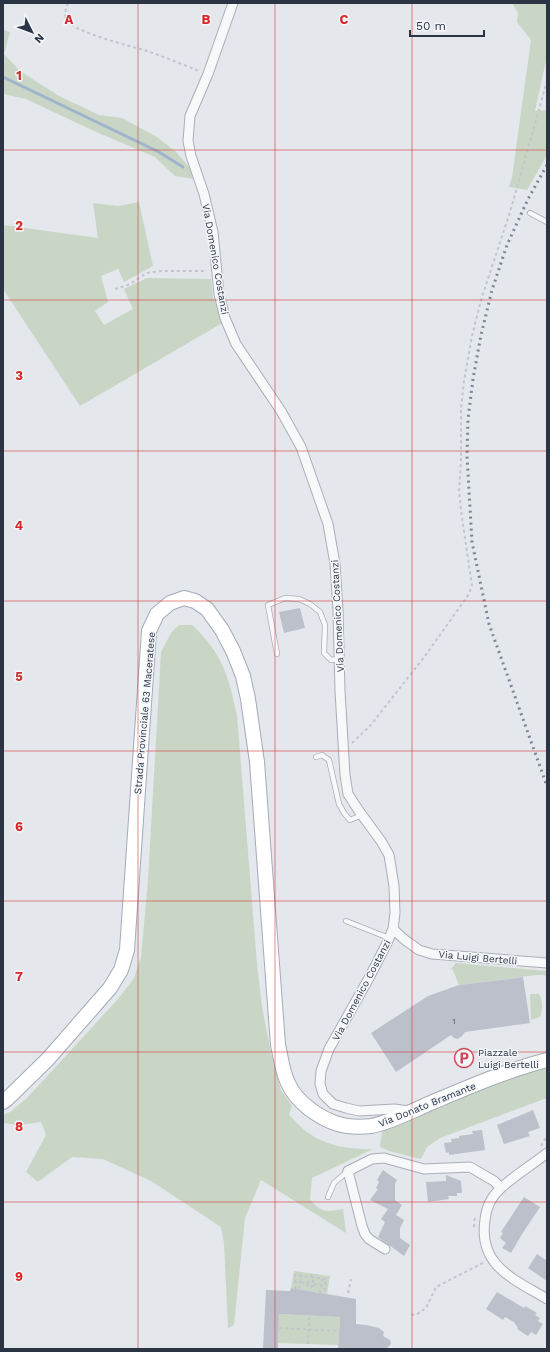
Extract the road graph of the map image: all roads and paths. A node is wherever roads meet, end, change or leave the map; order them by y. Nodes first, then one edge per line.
1 (68, 3) edge
2 (233, 3) edge
3 (208, 74) junction
4 (547, 81) edge
5 (530, 213) dead end
6 (547, 222) edge
7 (217, 271) junction
8 (115, 289) dead end
9 (277, 654) dead end
10 (340, 659) junction
11 (343, 750) junction
12 (316, 757) dead end
13 (362, 815) junction
14 (346, 921) dead end
15 (393, 929) junction
16 (389, 938) junction
17 (547, 963) edge
18 (278, 1045) joint
19 (547, 1060) edge
20 (3, 1102) edge
21 (411, 1112) junction
22 (547, 1136) edge
23 (536, 1149) dead end
24 (547, 1153) edge
25 (348, 1171) junction
26 (501, 1188) junction
27 (328, 1197) dead end
28 (476, 1214) dead end
29 (474, 1228) dead end
30 (385, 1249) dead end
31 (487, 1263) junction
32 (312, 1271) dead end
33 (301, 1276) junction
34 (311, 1279) junction
35 (322, 1279) junction
36 (350, 1279) dead end
37 (295, 1282) junction
38 (300, 1282) junction
39 (307, 1283) junction
40 (314, 1284) junction
41 (321, 1285) junction
42 (325, 1286) junction
43 (310, 1287) junction
44 (295, 1289) dead end
45 (299, 1290) dead end
46 (309, 1291) dead end
47 (320, 1293) dead end
48 (324, 1293) dead end
49 (348, 1294) dead end
50 (547, 1299) edge
51 (411, 1315) dead end
52 (309, 1316) dead end
53 (279, 1328) dead end
54 (308, 1329) junction
55 (339, 1331) dead end
56 (308, 1344) dead end

1 - 3 path
2 - 3 street, Via Domenico Costanzi
3 - 7 street, Via Domenico Costanzi
4 - 11 path
5 - 6 lane
7 - 8 path
7 - 10 street, Via Domenico Costanzi
9 - 10 lane
10 - 11 street, Via Domenico Costanzi
11 - 13 street, Via Domenico Costanzi
12 - 13 lane
13 - 15 street, Via Domenico Costanzi
14 - 16 lane
15 - 16 street, Via Domenico Costanzi
15 - 17 street, Via Luigi Bertelli
16 - 21 street, Via Domenico Costanzi
18 - 20 main road, Strada Provinciale 63 Maceratese
18 - 21 main road, Via Donato Bramante
19 - 21 main road, Via Donato Bramante
22 - 23 path
24 - 26 street
25 - 26 street
25 - 27 lane
25 - 30 street
26 - 31 street
28 - 29 path
31 - 50 street
31 - 51 path
32 - 34 path
33 - 34 path
33 - 37 path
33 - 38 path
34 - 35 path
34 - 39 path
34 - 40 path
35 - 41 path
35 - 42 path
36 - 49 path
37 - 38 path
37 - 44 path
38 - 39 path
38 - 45 path
39 - 43 path
40 - 41 path
40 - 43 path
41 - 42 path
41 - 47 path
42 - 48 path
43 - 46 path
52 - 54 path
53 - 54 path
54 - 55 path
54 - 56 path

